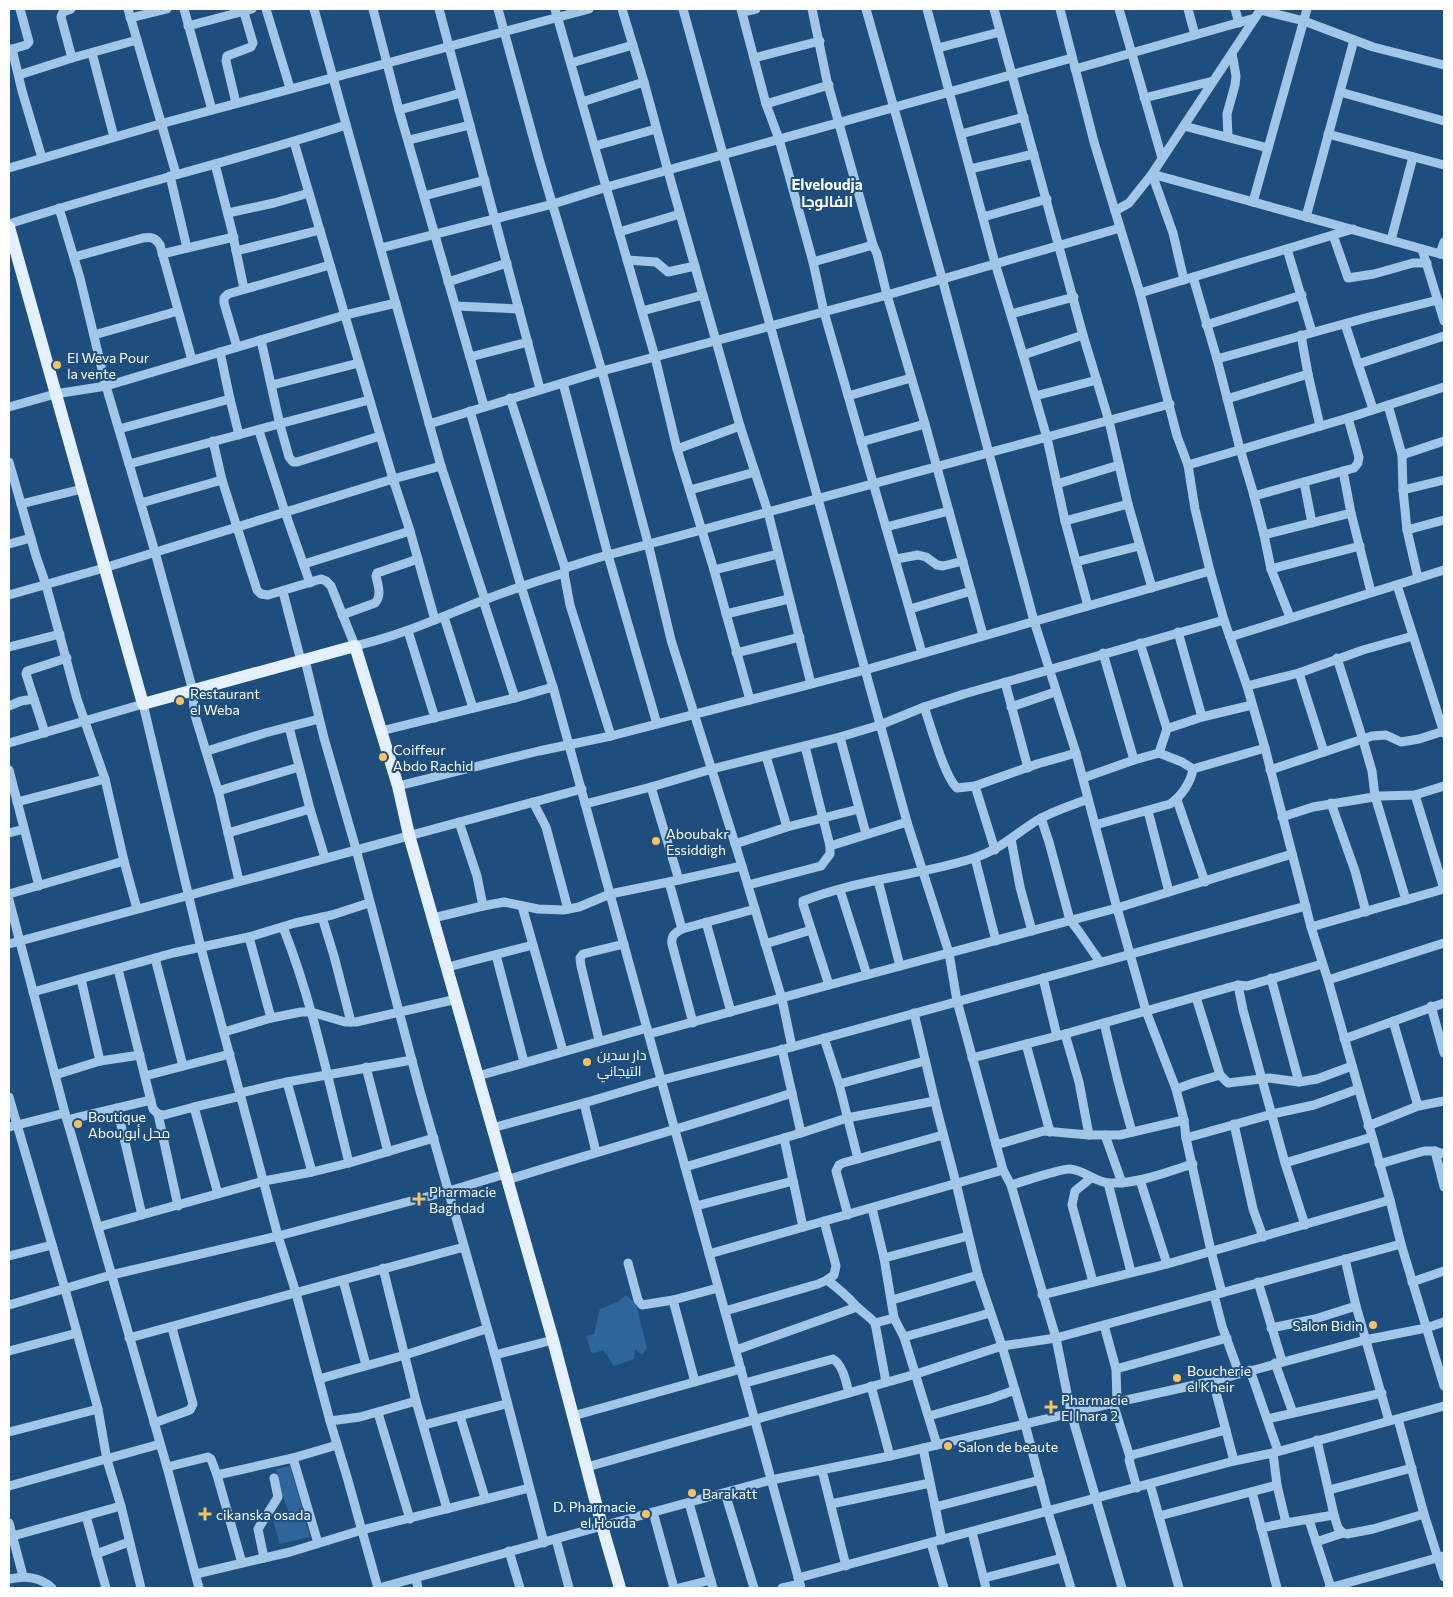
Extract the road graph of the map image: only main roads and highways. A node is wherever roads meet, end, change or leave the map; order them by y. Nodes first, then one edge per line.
1 (9, 225) edge
2 (620, 1588) edge

1 - 2 main road

